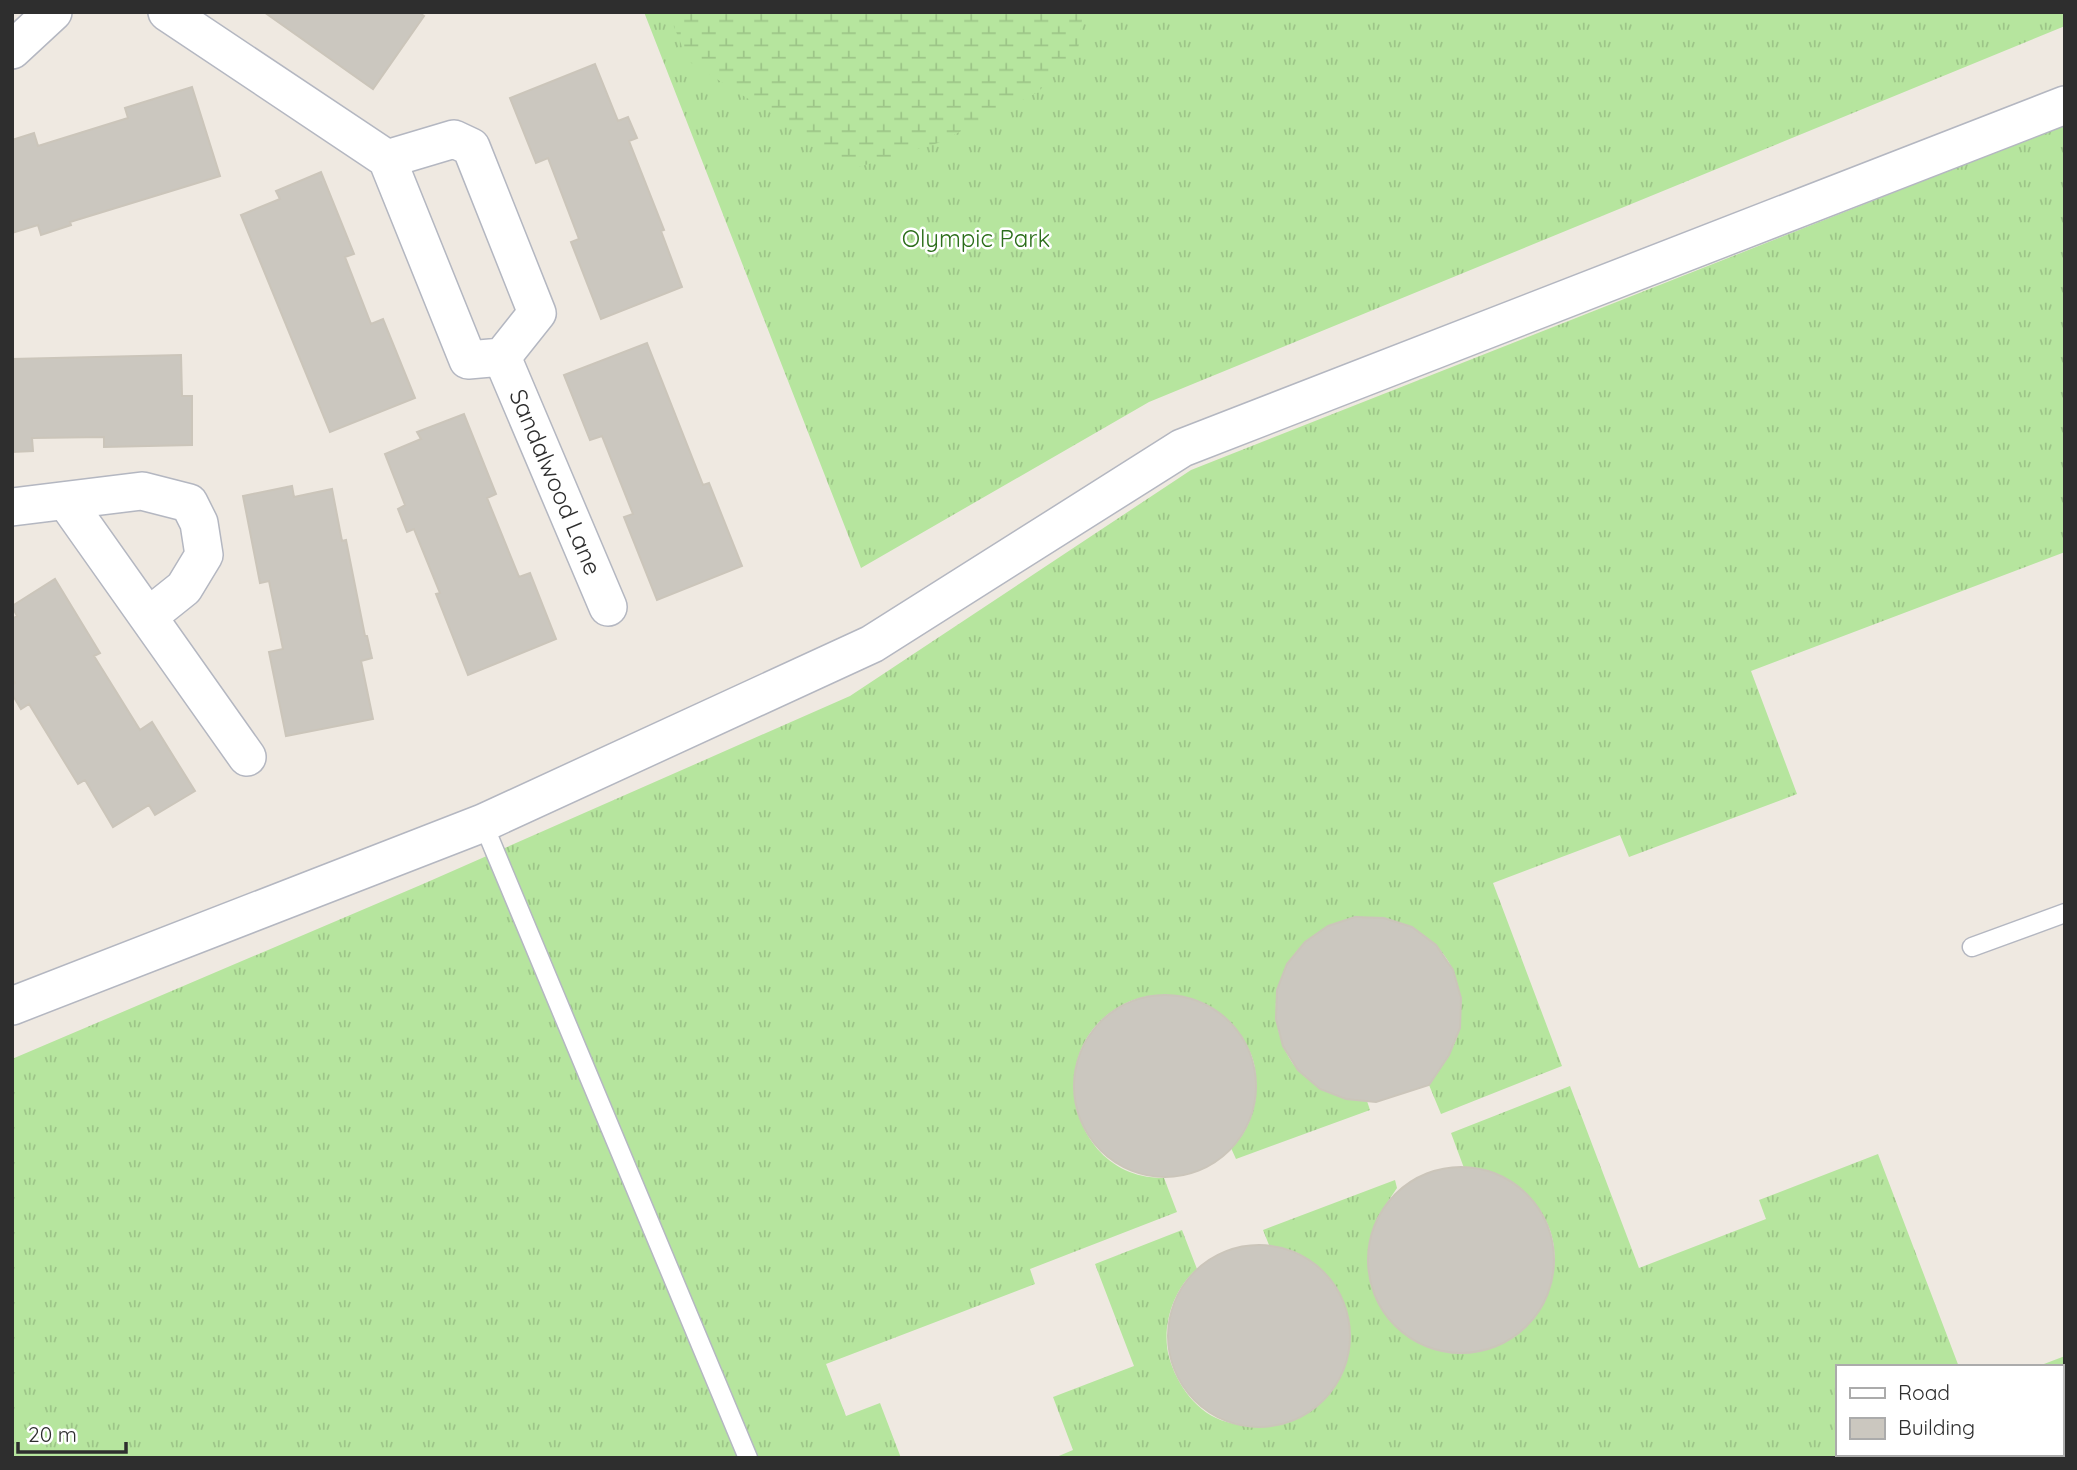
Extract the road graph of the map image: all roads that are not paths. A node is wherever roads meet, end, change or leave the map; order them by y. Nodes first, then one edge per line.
1 (53, 12) edge
2 (167, 12) edge
3 (12, 50) edge
4 (2065, 104) edge
5 (387, 159) junction
6 (502, 357) junction
7 (66, 501) junction
8 (12, 507) edge
9 (608, 607) dead end
10 (149, 616) junction
11 (247, 757) dead end
12 (483, 823) junction
13 (2065, 913) edge
14 (1972, 947) dead end
15 (12, 1006) edge
16 (748, 1458) edge

1 - 3 street
2 - 5 street
4 - 12 street
5 - 6 street, Sandalwood Lane
5 - 6 street, Sandalwood Lane
6 - 9 street, Sandalwood Lane
7 - 8 street
7 - 10 street
7 - 10 street
10 - 11 street
12 - 15 street
12 - 16 lane
13 - 14 lane

